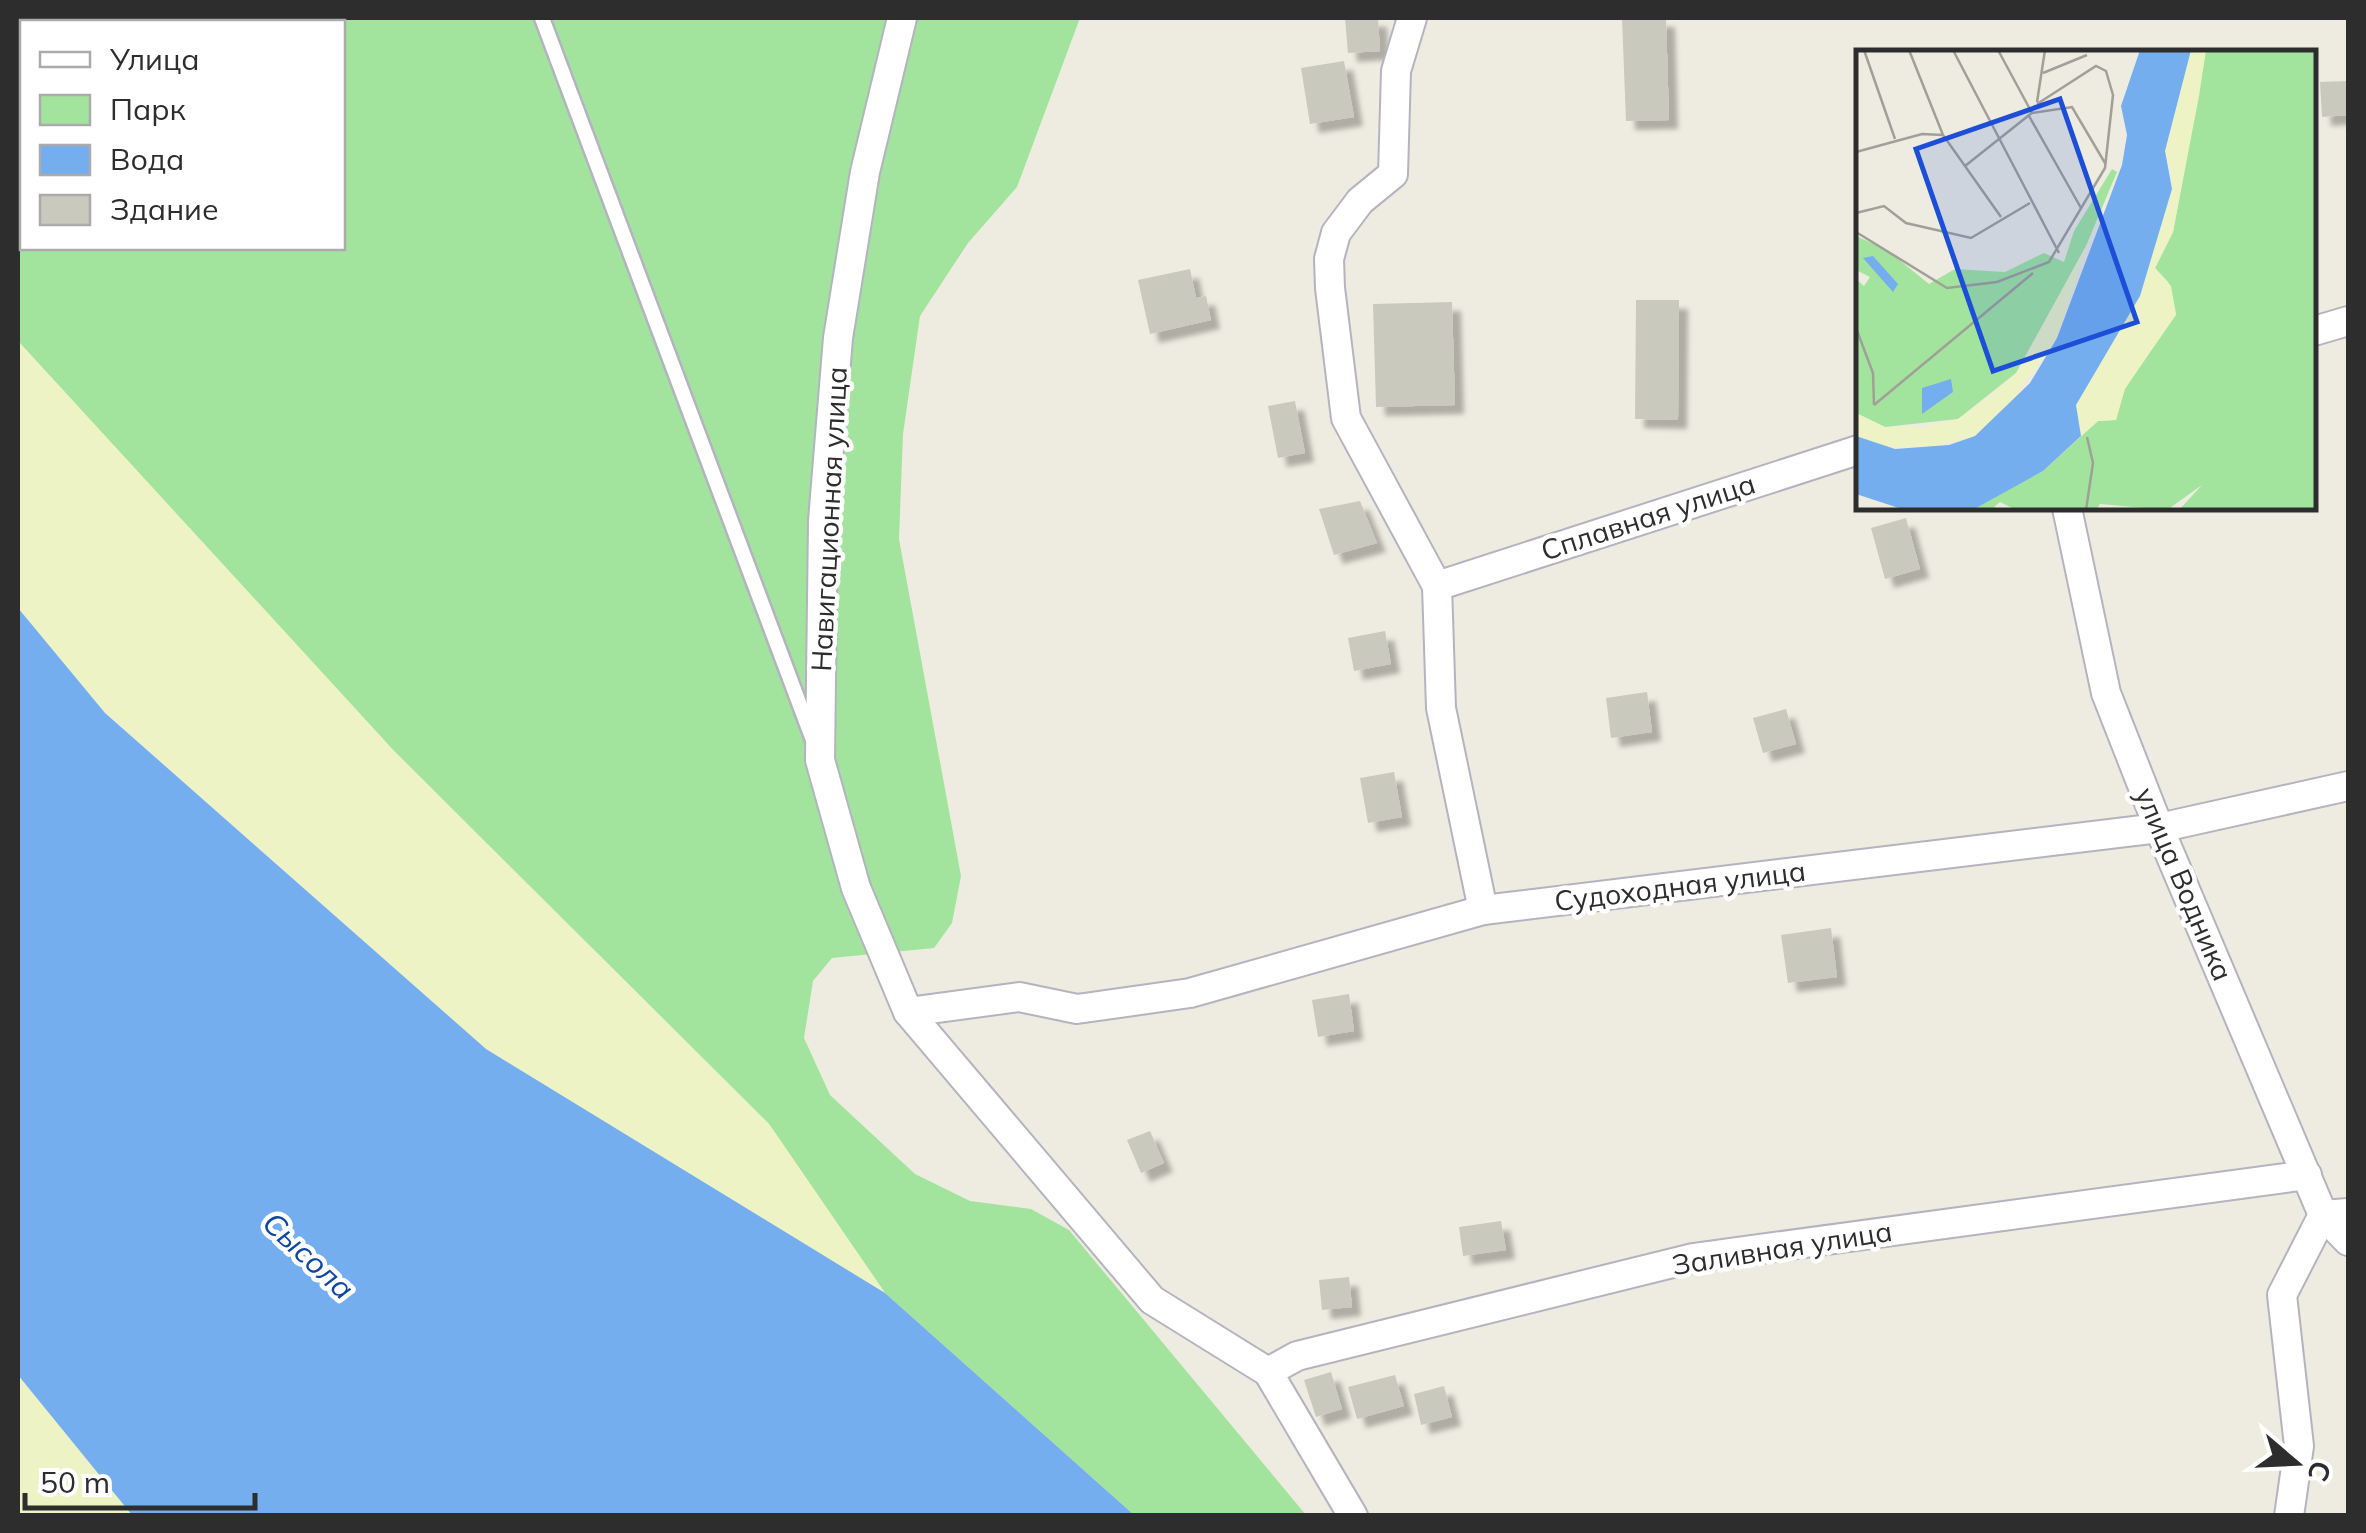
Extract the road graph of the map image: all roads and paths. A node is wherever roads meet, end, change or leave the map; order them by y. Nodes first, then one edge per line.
1 (542, 18) edge
2 (902, 18) edge
3 (1412, 18) edge
4 (2348, 321) edge
5 (2316, 330) edge
6 (1856, 451) edge
7 (2067, 510) edge
8 (1437, 586) junction
9 (820, 760) junction
10 (2348, 786) edge
11 (2159, 828) junction
12 (1482, 910) junction
13 (908, 1012) junction
14 (2307, 1175) junction
15 (2336, 1214) edge
16 (2348, 1241) edge
17 (1268, 1372) junction
18 (1354, 1516) edge
19 (2289, 1516) edge

1 - 9 lane
2 - 9 street, Навигационная улица
3 - 8 street
4 - 5 street
6 - 8 street, Сплавная улица
7 - 11 street, улица Водника
8 - 12 street
9 - 13 street, Навигационная улица
10 - 11 street, Судоходная улица
11 - 12 street, Судоходная улица
11 - 14 street, улица Водника
12 - 13 street, Судоходная улица
13 - 17 street, Навигационная улица
14 - 15 street, улица Водника
14 - 17 street, Заливная улица
15 - 16 street, улица Водника
15 - 19 street
17 - 18 street

